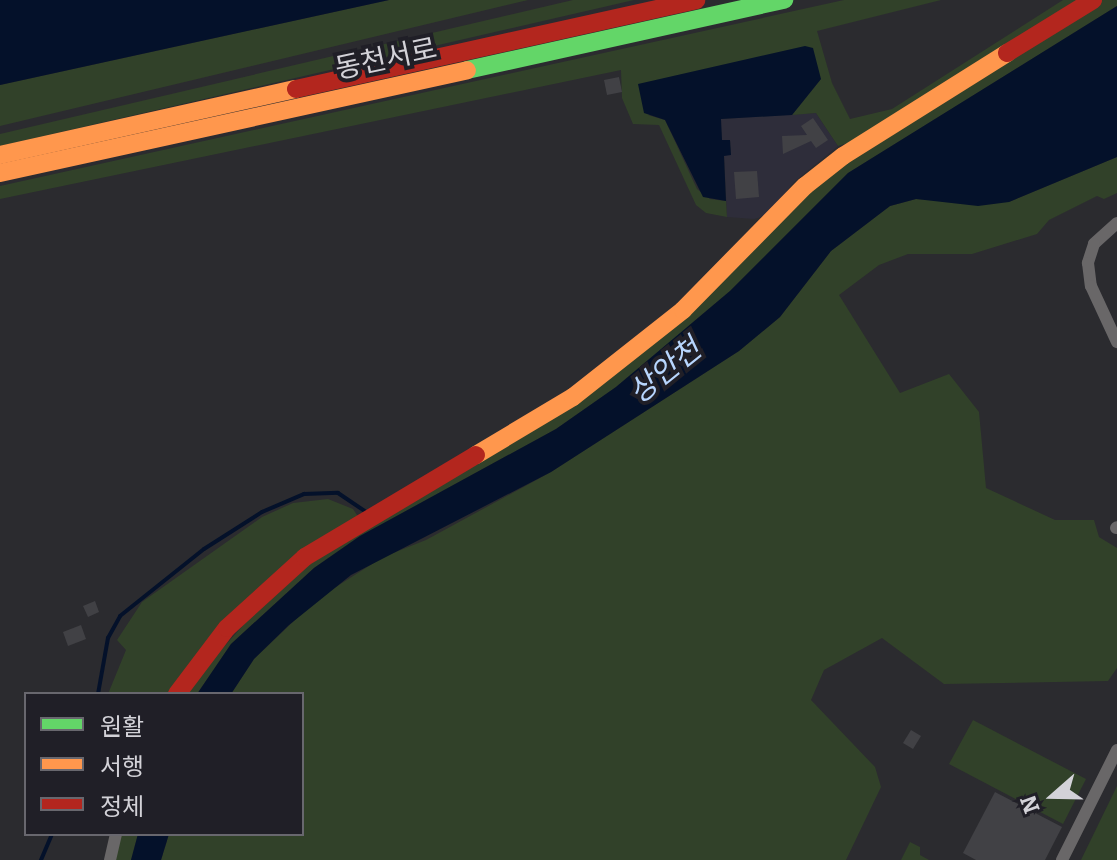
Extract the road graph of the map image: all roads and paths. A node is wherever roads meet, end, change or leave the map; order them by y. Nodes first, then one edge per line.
1 (696, 0) edge
2 (784, 0) edge
3 (1093, 0) edge
4 (0, 155) edge
5 (0, 173) edge
6 (1117, 223) edge
7 (1117, 342) edge
8 (179, 692) edge
9 (1117, 750) edge
10 (116, 836) edge
11 (110, 860) edge
12 (1062, 860) edge

1 - 4 main road, 동천서로
2 - 5 main road, 동천서로
3 - 8 main road
6 - 7 street
9 - 12 street
10 - 11 street

